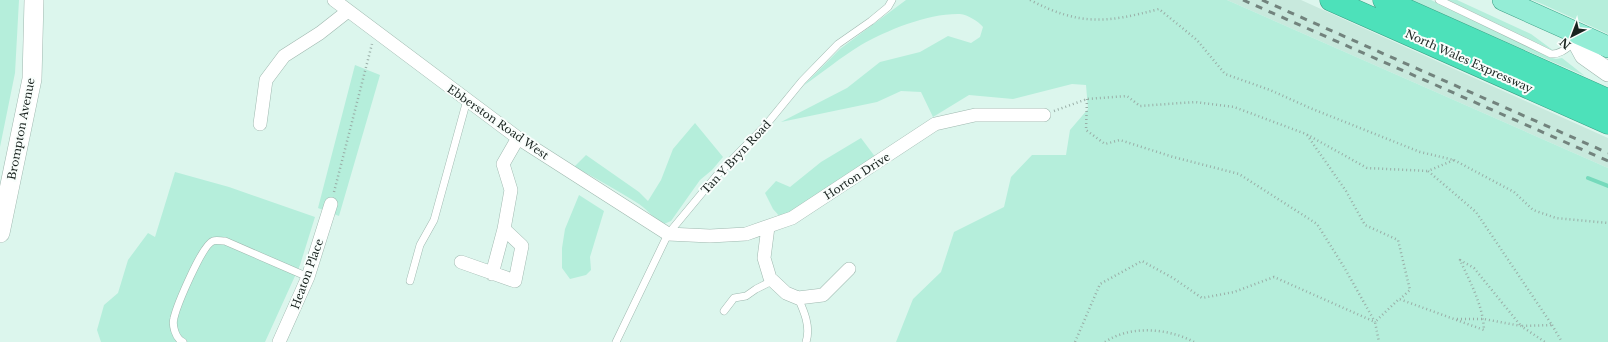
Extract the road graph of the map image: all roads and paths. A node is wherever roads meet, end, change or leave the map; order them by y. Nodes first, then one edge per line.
1 (34, 0) edge
2 (334, 0) edge
3 (892, 0) edge
4 (1030, 0) edge
5 (1331, 0) edge
6 (1384, 0) edge
7 (1439, 0) edge
8 (1503, 0) edge
9 (348, 12) junction
10 (376, 32) junction
11 (1574, 36) junction
12 (1608, 47) edge
13 (1608, 72) edge
14 (1087, 99) junction
15 (467, 100) junction
16 (1608, 100) edge
17 (1044, 115) joint
18 (1608, 123) edge
19 (260, 124) dead end
20 (1306, 134) junction
21 (518, 138) junction
22 (1454, 160) junction
23 (1428, 171) junction
24 (330, 204) joint
25 (1608, 223) edge
26 (768, 227) junction
27 (504, 230) junction
28 (0, 233) edge
29 (668, 234) junction
30 (461, 262) dead end
31 (849, 269) dead end
32 (492, 274) junction
33 (308, 277) junction
34 (410, 281) dead end
35 (772, 281) junction
36 (798, 298) junction
37 (1399, 299) junction
38 (724, 311) dead end
39 (1454, 319) junction
40 (1484, 319) junction
41 (1375, 322) junction
42 (1552, 325) junction
43 (1521, 326) junction
44 (183, 342) edge
45 (279, 342) edge
46 (616, 342) edge
47 (806, 342) edge
48 (1075, 342) edge
49 (1105, 342) edge
50 (1194, 342) edge
51 (1379, 342) edge
52 (1545, 342) edge
53 (1562, 342) edge

1 - 28 main road, Brompton Avenue
2 - 9 street, Ebberston Road West
3 - 29 lane, Tan Y Bryn Road
4 - 22 path
5 - 18 highway, North Wales Expressway
6 - 16 highway, North Wales Expressway
7 - 11 lane
8 - 11 main road
9 - 10 street, Ebberston Road West
9 - 19 street
10 - 15 street, Ebberston Road West
10 - 24 path
11 - 12 main road
11 - 13 main road
14 - 17 path
14 - 20 path
14 - 41 path
15 - 21 street, Ebberston Road West
15 - 34 lane
17 - 26 street, Horton Drive
20 - 23 path
20 - 37 path
21 - 27 street
21 - 29 street, Ebberston Road West
22 - 23 path
22 - 25 path
23 - 42 path
24 - 33 street, Heaton Place
26 - 29 street, Horton Drive
26 - 35 street
27 - 32 street
27 - 32 street
29 - 46 lane, Tan Y Bryn Road
30 - 32 street
31 - 36 street
33 - 44 lane
33 - 45 street, Heaton Place
35 - 36 street
35 - 38 lane
36 - 47 lane
37 - 39 path
37 - 41 path
39 - 40 path
39 - 40 path
40 - 43 path
40 - 43 path
41 - 48 path
41 - 51 path
42 - 43 path
42 - 53 path
43 - 52 path
49 - 50 path

